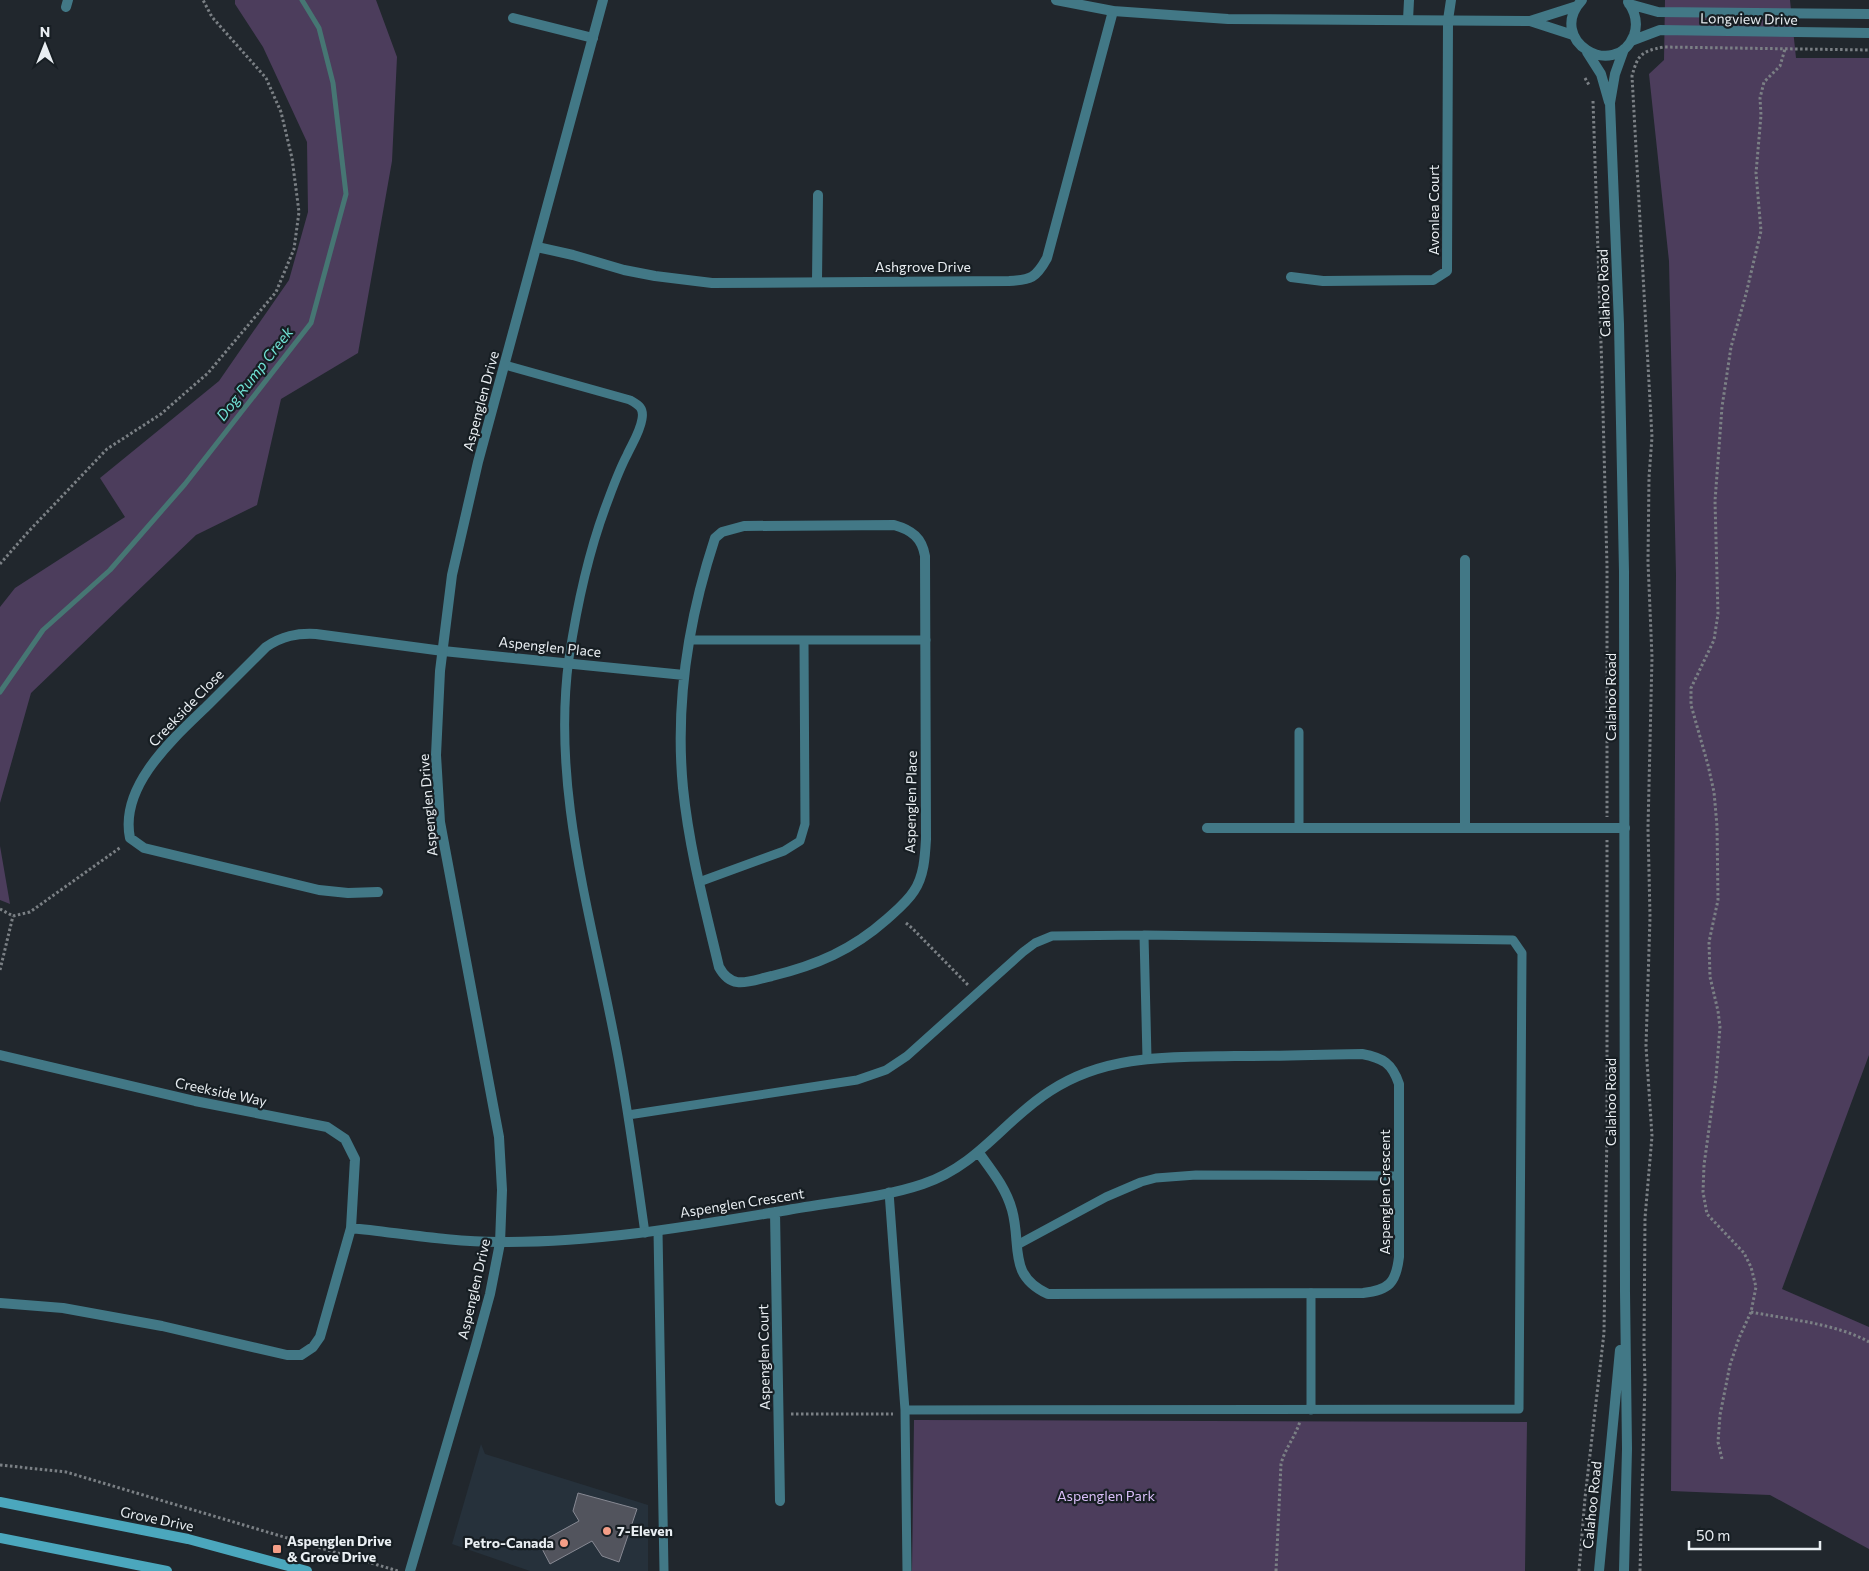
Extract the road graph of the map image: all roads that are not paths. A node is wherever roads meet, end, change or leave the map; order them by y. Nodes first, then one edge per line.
1 (603, 0) edge
2 (1056, 0) edge
3 (1409, 0) edge
4 (1451, 0) edge
5 (1627, 2) edge
6 (1580, 3) edge
7 (1113, 11) junction
8 (1869, 14) edge
9 (513, 18) dead end
10 (1408, 20) junction
11 (1448, 20) junction
12 (1530, 21) junction
13 (1869, 33) edge
14 (1573, 35) junction
15 (593, 38) junction
16 (1628, 45) junction
17 (1586, 51) junction
18 (1610, 102) junction
19 (818, 195) dead end
20 (537, 247) junction
21 (1291, 277) dead end
22 (817, 281) junction
23 (505, 365) junction
24 (1465, 560) dead end
25 (690, 640) junction
26 (804, 640) junction
27 (926, 640) junction
28 (443, 651) junction
29 (569, 663) junction
30 (684, 675) junction
31 (1299, 732) dead end
32 (1207, 828) dead end
33 (1299, 828) junction
34 (1465, 828) junction
35 (1625, 828) junction
36 (699, 882) junction
37 (378, 892) dead end
38 (1144, 936) junction
39 (0, 1055) edge
40 (1147, 1058) junction
41 (628, 1115) junction
42 (978, 1154) junction
43 (1399, 1176) junction
44 (889, 1192) junction
45 (775, 1212) junction
46 (351, 1228) junction
47 (658, 1231) junction
48 (645, 1234) junction
49 (500, 1242) junction
50 (1018, 1245) junction
51 (1625, 1292) junction
52 (1311, 1293) junction
53 (0, 1303) edge
54 (905, 1410) junction
55 (1311, 1410) junction
56 (780, 1501) dead end
57 (0, 1502) edge
58 (0, 1538) edge
59 (167, 1571) edge
60 (307, 1571) edge
61 (410, 1571) edge
62 (664, 1571) edge
63 (907, 1571) edge
64 (1599, 1571) edge
65 (1624, 1571) edge

1 - 15 street, Aspenglen Drive
2 - 7 street
3 - 10 street
4 - 11 street
5 - 8 street, Longview Drive
5 - 16 street, Calahoo Road
6 - 12 street
6 - 14 street
7 - 10 street
7 - 22 street, Ashgrove Drive
9 - 15 street
10 - 11 street
11 - 12 street
11 - 21 street, Avonlea Court
12 - 14 street
13 - 16 street, Longview Drive
14 - 17 street, Calahoo Road
15 - 20 street, Aspenglen Drive
16 - 17 street, Longview Drive
16 - 18 street, Calahoo Road
17 - 18 street, Calahoo Road
18 - 35 street, Calahoo Road
19 - 22 street
20 - 22 street, Ashgrove Drive
20 - 23 street, Aspenglen Drive
23 - 28 street, Aspenglen Drive
23 - 29 lane
24 - 34 street
25 - 26 lane
25 - 27 street, Aspenglen Place
25 - 30 street, Aspenglen Place
26 - 27 lane
26 - 36 lane
27 - 36 street, Aspenglen Place
28 - 29 street, Aspenglen Place
28 - 37 street, Creekside Close
28 - 49 street, Aspenglen Drive
29 - 30 street, Aspenglen Place
29 - 41 lane
30 - 36 street, Aspenglen Place
31 - 33 lane
32 - 33 street
33 - 34 street
34 - 35 street
35 - 51 street, Calahoo Road
38 - 40 lane
38 - 41 lane
38 - 55 lane
39 - 46 street, Creekside Way
40 - 42 street, Aspenglen Crescent
40 - 43 street, Aspenglen Crescent
41 - 48 lane
42 - 44 street, Aspenglen Crescent
42 - 50 street, Aspenglen Crescent
43 - 50 lane
43 - 52 street, Aspenglen Crescent
44 - 45 street, Aspenglen Crescent
44 - 54 lane
45 - 47 street, Aspenglen Crescent
45 - 56 street, Aspenglen Court
46 - 49 street
46 - 53 street, Creekside Way
47 - 48 street, Aspenglen Crescent
47 - 62 lane
48 - 49 street, Aspenglen Crescent
49 - 61 street, Aspenglen Drive
50 - 52 street, Aspenglen Crescent
51 - 64 street, Calahoo Road
51 - 65 street, Calahoo Road
52 - 55 lane
54 - 55 lane
54 - 63 lane
57 - 60 main road, Grove Drive
58 - 59 main road

